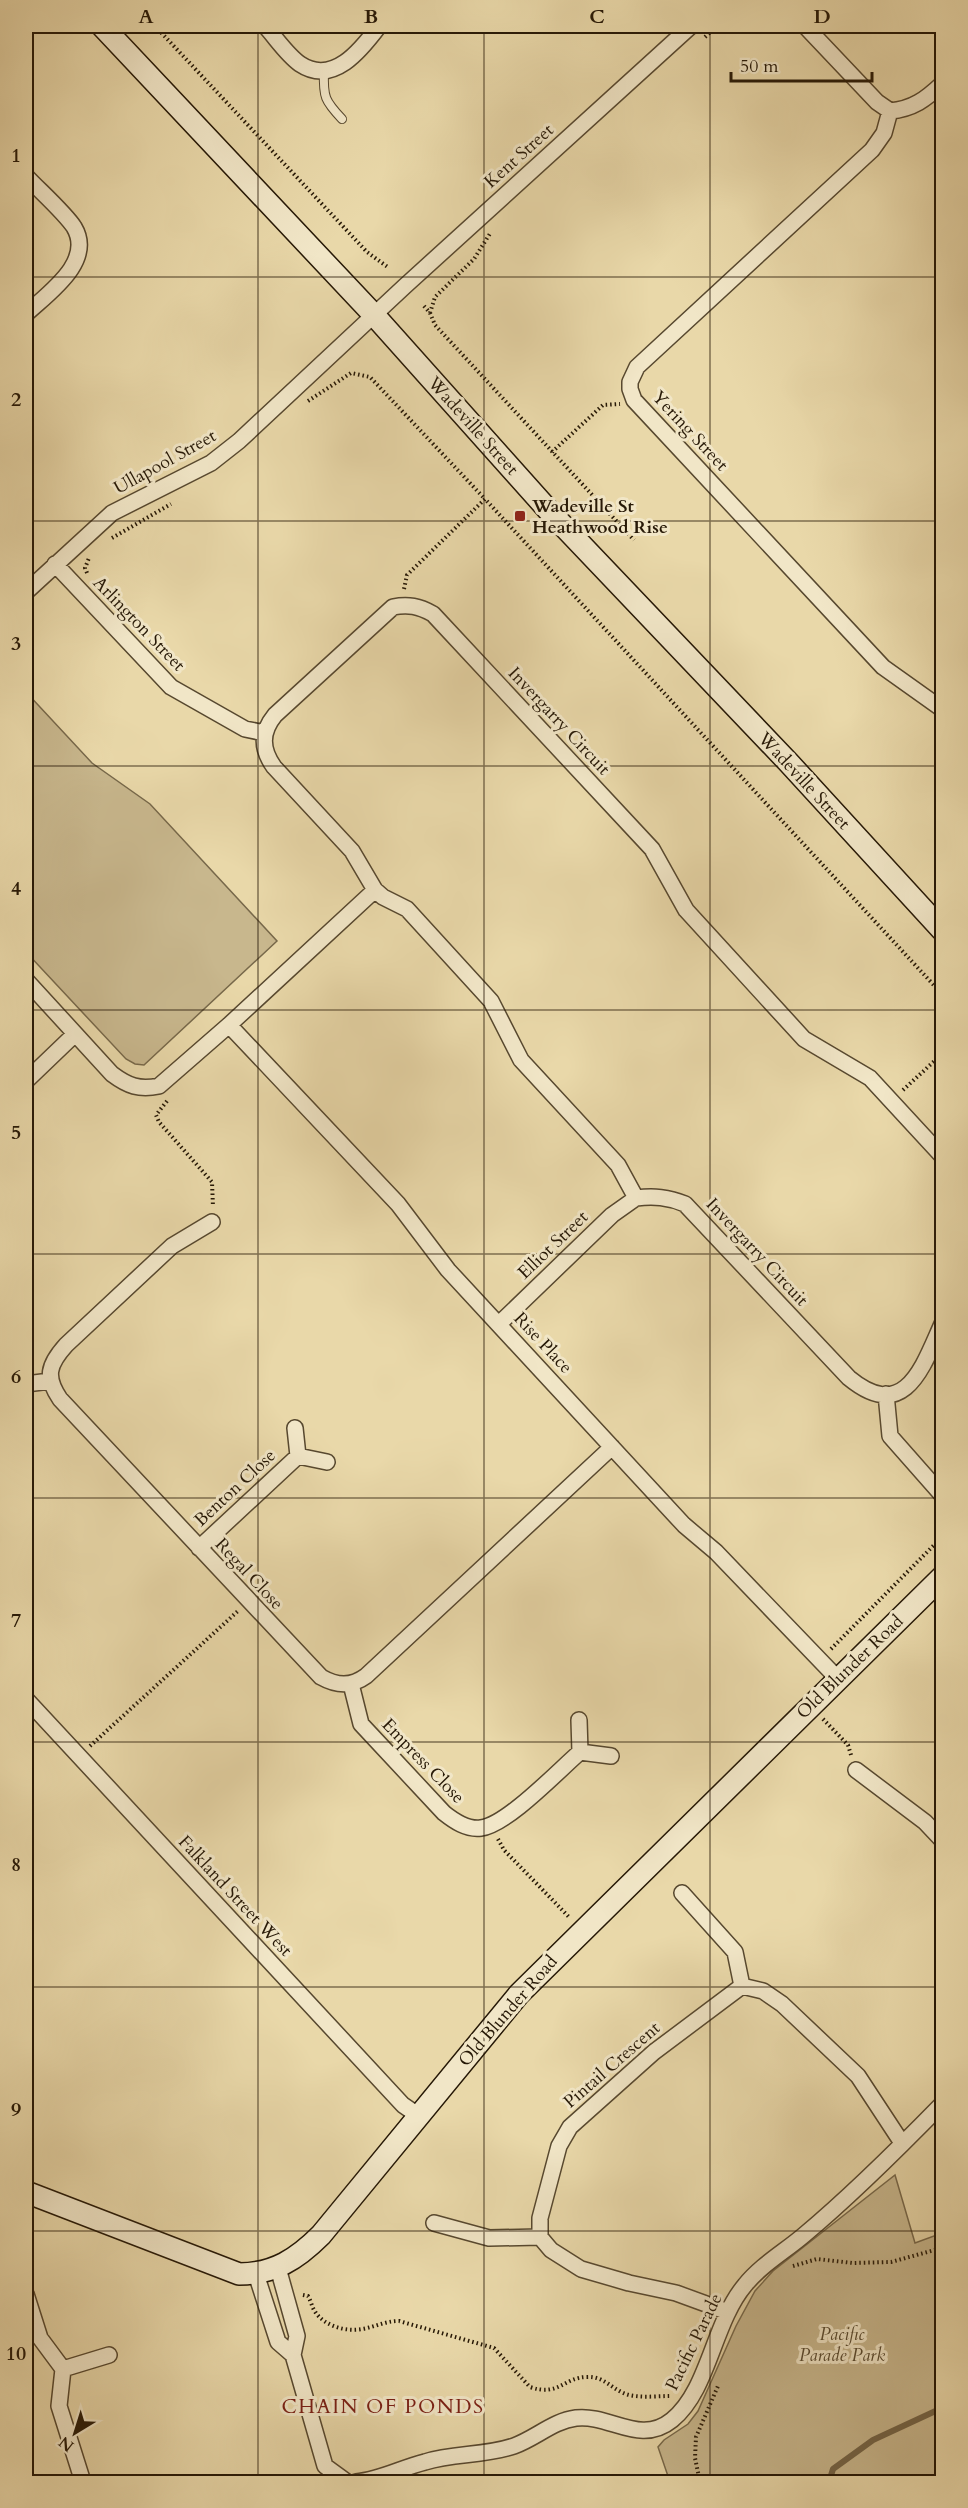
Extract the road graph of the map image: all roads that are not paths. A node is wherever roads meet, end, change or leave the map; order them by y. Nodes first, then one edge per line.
1 (102, 26) edge
2 (265, 26) edge
3 (379, 26) edge
4 (691, 26) edge
5 (805, 26) edge
6 (324, 72) junction
7 (942, 84) edge
8 (890, 111) junction
9 (342, 119) dead end
10 (26, 176) edge
11 (26, 314) edge
12 (374, 315) junction
13 (55, 564) junction
14 (26, 592) edge
15 (942, 709) edge
16 (265, 733) junction
17 (375, 890) junction
18 (942, 930) edge
19 (26, 980) edge
20 (229, 1025) junction
21 (75, 1034) junction
22 (26, 1081) edge
23 (942, 1156) edge
24 (636, 1198) junction
25 (212, 1222) road end
26 (499, 1324) junction
27 (942, 1324) edge
28 (50, 1381) junction
29 (26, 1384) edge
30 (886, 1394) junction
31 (295, 1428) dead end
32 (612, 1447) junction
33 (298, 1456) junction
34 (327, 1462) dead end
35 (942, 1495) edge
36 (199, 1548) junction
37 (942, 1577) edge
38 (838, 1679) junction
39 (351, 1684) junction
40 (26, 1699) edge
41 (579, 1720) dead end
42 (580, 1752) junction
43 (611, 1756) dead end
44 (856, 1770) road end
45 (942, 1840) edge
46 (682, 1893) dead end
47 (742, 1986) junction
48 (942, 2104) edge
49 (419, 2116) junction
50 (902, 2143) junction
51 (26, 2193) edge
52 (434, 2223) dead end
53 (540, 2237) junction
54 (278, 2268) junction
55 (256, 2274) junction
56 (26, 2294) edge
57 (728, 2312) junction
58 (109, 2355) dead end
59 (293, 2355) junction
60 (63, 2369) junction
61 (83, 2482) edge
62 (347, 2482) edge
63 (356, 2482) edge

1 - 12 main road, Wadeville Street
2 - 6 street
3 - 6 street
4 - 12 street, Kent Street
5 - 8 street
6 - 9 lane
7 - 8 street
8 - 15 street, Yering Street
10 - 11 street
12 - 13 street, Ullapool Street
12 - 18 main road, Wadeville Street
13 - 14 street, Ullapool Street
13 - 16 street, Arlington Street
16 - 17 street
16 - 23 street, Invergarry Circuit
17 - 20 street
17 - 24 street
19 - 21 street
20 - 21 street
20 - 26 street, Rise Place
21 - 22 street
24 - 26 street, Elliot Street
24 - 30 street, Invergarry Circuit
25 - 28 street
26 - 32 street, Rise Place
27 - 30 street
28 - 29 street
28 - 36 street, Regal Close
30 - 35 street
31 - 33 street, Benton Close
32 - 38 street, Rise Place
32 - 39 street
33 - 34 street, Benton Close
33 - 36 street, Benton Close
36 - 39 street, Regal Close
37 - 38 main road, Old Blunder Road
38 - 49 main road, Old Blunder Road
39 - 42 street, Empress Close
40 - 49 street, Falkland Street West
41 - 42 street
42 - 43 street
44 - 45 street
46 - 47 street
47 - 50 street
47 - 53 street, Pintail Crescent
48 - 50 street, Pacific Parade
49 - 54 main road, Old Blunder Road
50 - 57 street, Pacific Parade
51 - 55 main road, Old Blunder Road
52 - 53 street
53 - 57 street
54 - 55 main road, Old Blunder Road
54 - 59 street
55 - 59 street
56 - 60 street
57 - 63 street, Pacific Parade
58 - 60 street
59 - 62 street
60 - 61 street

